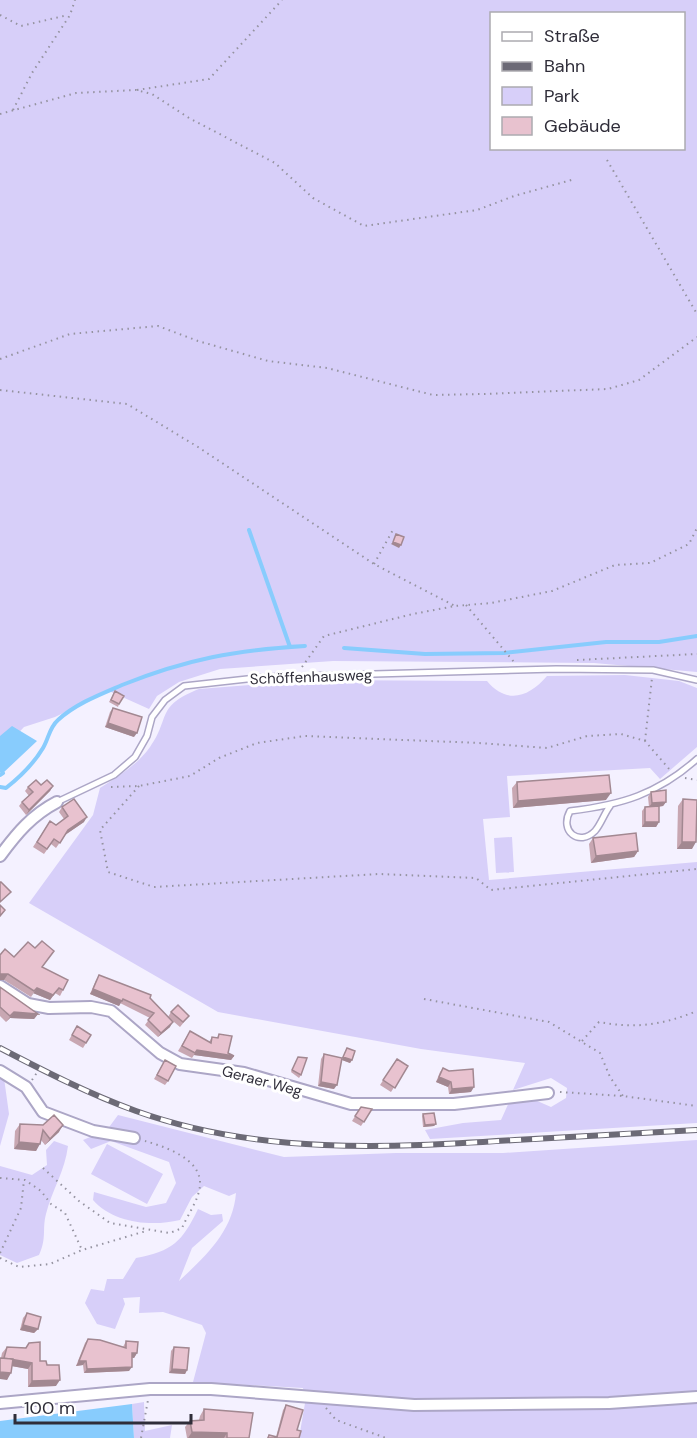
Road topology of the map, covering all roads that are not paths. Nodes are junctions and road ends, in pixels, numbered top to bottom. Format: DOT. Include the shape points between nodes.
graph roads {
  1 [pos="697,680"];
  2 [pos="697,759"];
  3 [pos="57,802"];
  4 [pos="610,806"];
  5 [pos="0,856"];
  6 [pos="0,986"];
  7 [pos="0,1071"];
  8 [pos="548,1093"];
  9 [pos="134,1138"];
  10 [pos="697,1397"];
  11 [pos="0,1403"];
  1 -- 3 [label="lane, Schöffenhausweg" via="653,670 522,671 296,676 184,686 165,700 152,717 135,757 92,788"];
  2 -- 4 [label="lane" via="631,800"];
  3 -- 5 [label="street, Schöffenhausweg" via="39,811"];
  4 -- 4 [label="lane" via="596,830 585,837 575,837 567,831 565,820 570,810"];
  6 -- 8 [label="street, Geraer Weg" via="28,1004 111,1011 160,1053 180,1064 244,1073 351,1104 454,1104"];
  7 -- 9 [label="street" via="26,1087 43,1112 93,1131"];
  10 -- 11 [label="street" via="609,1403 414,1405 259,1392 150,1389"];
}
